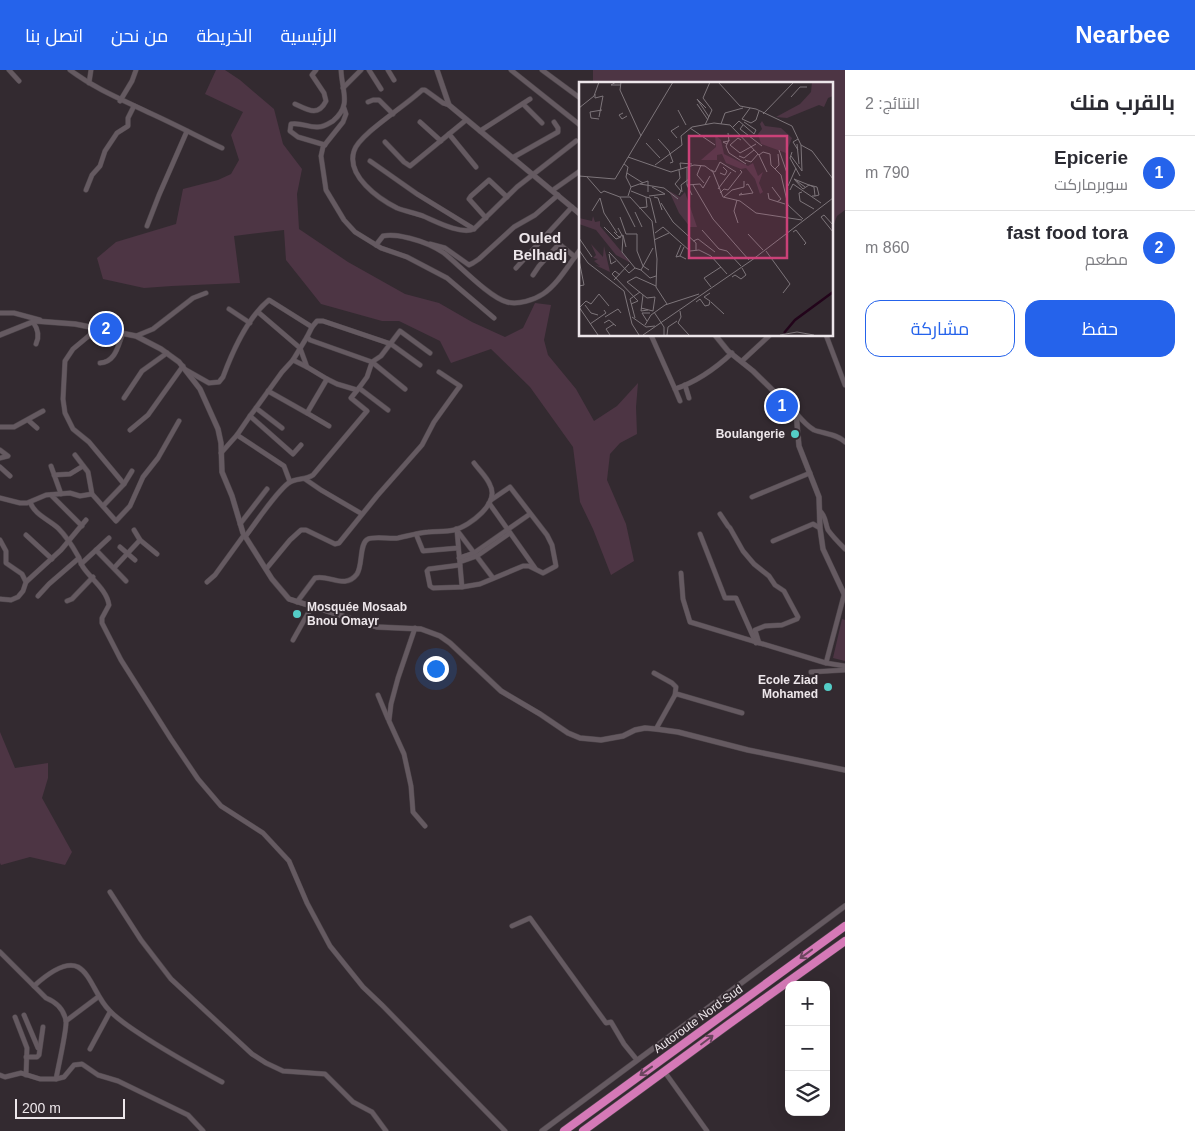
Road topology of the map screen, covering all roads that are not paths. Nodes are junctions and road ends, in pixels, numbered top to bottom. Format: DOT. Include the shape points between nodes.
graph roads {
  1 [pos="9,70"];
  2 [pos="70,70"];
  3 [pos="91,70"];
  4 [pos="136,70"];
  5 [pos="316,70"];
  6 [pos="341,70"];
  7 [pos="361,70"];
  8 [pos="369,70"];
  9 [pos="388,70"];
  10 [pos="437,70"];
  11 [pos="511,70"];
  12 [pos="542,70"];
  13 [pos="552,70"];
  14 [pos="548,75"];
  15 [pos="394,80"];
  16 [pos="19,81"];
  17 [pos="89,83"];
  18 [pos="343,88"];
  19 [pos="381,89"];
  20 [pos="579,97"];
  21 [pos="530,99"];
  22 [pos="120,101"];
  23 [pos="368,102"];
  24 [pos="295,104"];
  25 [pos="523,104"];
  26 [pos="449,105"];
  27 [pos="134,106"];
  28 [pos="344,108"];
  29 [pos="393,114"];
  30 [pos="466,120"];
  31 [pos="420,122"];
  32 [pos="554,122"];
  33 [pos="542,123"];
  34 [pos="579,124"];
  35 [pos="188,131"];
  36 [pos="480,131"];
  37 [pos="449,134"];
  38 [pos="441,141"];
  39 [pos="385,142"];
  40 [pos="576,142"];
  41 [pos="325,145"];
  42 [pos="222,148"];
  43 [pos="512,158"];
  44 [pos="370,161"];
  45 [pos="476,167"];
  46 [pos="579,172"];
  47 [pos="533,173"];
  48 [pos="86,190"];
  49 [pos="553,190"];
  50 [pos="558,195"];
  51 [pos="507,197"];
  52 [pos="572,207"];
  53 [pos="579,213"];
  54 [pos="486,218"];
  55 [pos="148,226"];
  56 [pos="474,229"];
  57 [pos="426,244"];
  58 [pos="376,245"];
  59 [pos="579,251"];
  60 [pos="575,257"];
  61 [pos="516,268"];
  62 [pos="532,275"];
  63 [pos="206,293"];
  64 [pos="229,309"];
  65 [pos="258,312"];
  66 [pos="0,313"];
  67 [pos="494,318"];
  68 [pos="42,321"];
  69 [pos="33,322"];
  70 [pos="250,323"];
  71 [pos="312,327"];
  72 [pos="97,329"];
  73 [pos="123,333"];
  74 [pos="0,335"];
  75 [pos="136,336"];
  76 [pos="651,336"];
  77 [pos="716,336"];
  78 [pos="763,336"];
  79 [pos="769,336"];
  80 [pos="826,336"];
  81 [pos="307,337"];
  82 [pos="763,341"];
  83 [pos="36,344"];
  84 [pos="391,344"];
  85 [pos="300,348"];
  86 [pos="167,352"];
  87 [pos="430,353"];
  88 [pos="732,354"];
  89 [pos="293,360"];
  90 [pos="742,361"];
  91 [pos="372,362"];
  92 [pos="100,363"];
  93 [pos="420,366"];
  94 [pos="307,367"];
  95 [pos="185,368"];
  96 [pos="440,372"];
  97 [pos="327,379"];
  98 [pos="685,385"];
  99 [pos="845,385"];
  100 [pos="358,389"];
  101 [pos="405,389"];
  102 [pos="675,389"];
  103 [pos="268,391"];
  104 [pos="124,398"];
  105 [pos="689,398"];
  106 [pos="680,401"];
  107 [pos="256,408"];
  108 [pos="43,410"];
  109 [pos="388,410"];
  110 [pos="307,413"];
  111 [pos="796,413"];
  112 [pos="250,416"];
  113 [pos="28,420"];
  114 [pos="178,422"];
  115 [pos="329,426"];
  116 [pos="0,427"];
  117 [pos="37,428"];
  118 [pos="282,428"];
  119 [pos="130,430"];
  120 [pos="237,435"];
  121 [pos="845,442"];
  122 [pos="301,445"];
  123 [pos="0,450"];
  124 [pos="221,452"];
  125 [pos="75,455"];
  126 [pos="8,456"];
  127 [pos="0,458"];
  128 [pos="474,464"];
  129 [pos="0,466"];
  130 [pos="51,466"];
  131 [pos="83,466"];
  132 [pos="132,470"];
  133 [pos="810,473"];
  134 [pos="10,476"];
  135 [pos="54,476"];
  136 [pos="306,478"];
  137 [pos="290,482"];
  138 [pos="124,484"];
  139 [pos="267,489"];
  140 [pos="61,494"];
  141 [pos="92,494"];
  142 [pos="51,495"];
  143 [pos="752,497"];
  144 [pos="0,498"];
  145 [pos="30,502"];
  146 [pos="490,502"];
  147 [pos="103,506"];
  148 [pos="820,511"];
  149 [pos="362,514"];
  150 [pos="530,514"];
  151 [pos="720,514"];
  152 [pos="86,520"];
  153 [pos="240,524"];
  154 [pos="82,526"];
  155 [pos="820,528"];
  156 [pos="456,529"];
  157 [pos="134,530"];
  158 [pos="509,531"];
  159 [pos="416,534"];
  160 [pos="700,534"];
  161 [pos="26,535"];
  162 [pos="245,536"];
  163 [pos="109,538"];
  164 [pos="140,540"];
  165 [pos="69,541"];
  166 [pos="773,541"];
  167 [pos="1,543"];
  168 [pos="120,547"];
  169 [pos="458,548"];
  170 [pos="845,549"];
  171 [pos="96,550"];
  172 [pos="127,553"];
  173 [pos="157,554"];
  174 [pos="476,554"];
  175 [pos="2,558"];
  176 [pos="79,558"];
  177 [pos="52,559"];
  178 [pos="135,560"];
  179 [pos="460,562"];
  180 [pos="81,564"];
  181 [pos="114,568"];
  182 [pos="266,569"];
  183 [pos="536,569"];
  184 [pos="682,572"];
  185 [pos="93,577"];
  186 [pos="493,578"];
  187 [pos="126,581"];
  188 [pos="26,582"];
  189 [pos="207,582"];
  190 [pos="462,587"];
  191 [pos="38,596"];
  192 [pos="845,596"];
  193 [pos="0,599"];
  194 [pos="66,601"];
  195 [pos="298,602"];
  196 [pos="312,608"];
  197 [pos="415,628"];
  198 [pos="293,640"];
  199 [pos="758,643"];
  200 [pos="826,663"];
  201 [pos="845,668"];
  202 [pos="811,672"];
  203 [pos="654,673"];
  204 [pos="378,695"];
  205 [pos="675,695"];
  206 [pos="742,713"];
  207 [pos="389,721"];
  208 [pos="656,729"];
  209 [pos="845,770"];
  210 [pos="424,826"];
  211 [pos="110,892"];
  212 [pos="845,906"];
  213 [pos="512,926"];
  214 [pos="845,926"];
  215 [pos="845,941"];
  216 [pos="0,952"];
  217 [pos="5,957"];
  218 [pos="0,962"];
  219 [pos="34,986"];
  220 [pos="98,997"];
  221 [pos="110,1012"];
  222 [pos="24,1015"];
  223 [pos="15,1017"];
  224 [pos="66,1021"];
  225 [pos="42,1027"];
  226 [pos="90,1050"];
  227 [pos="39,1052"];
  228 [pos="26,1057"];
  229 [pos="637,1060"];
  230 [pos="664,1072"];
  231 [pos="26,1074"];
  232 [pos="0,1075"];
  233 [pos="56,1079"];
  234 [pos="222,1082"];
  235 [pos="203,1131"];
  236 [pos="386,1131"];
  237 [pos="505,1131"];
  238 [pos="542,1131"];
  239 [pos="564,1131"];
  240 [pos="582,1131"];
  241 [pos="707,1131"];
  1 -- 16 [label="street"];
  2 -- 17 [label="street"];
  3 -- 17 [label="street"];
  4 -- 22 [label="street"];
  5 -- 24 [label="street" via="312,75 324,93 326,101 323,107 311,112"];
  6 -- 18 [label="street"];
  7 -- 18 [label="street"];
  8 -- 19 [label="street"];
  9 -- 15 [label="street"];
  10 -- 26 [label="street"];
  11 -- 34 [label="street"];
  12 -- 14 [label="street"];
  13 -- 14 [label="street"];
  14 -- 20 [label="street"];
  17 -- 22 [label="street"];
  18 -- 28 [label="street"];
  21 -- 25 [label="street"];
  22 -- 27 [label="street"];
  23 -- 29 [label="street" via="379,100"];
  25 -- 33 [label="street"];
  25 -- 36 [label="street"];
  26 -- 29 [label="street" via="422,90"];
  26 -- 30 [label="street"];
  27 -- 35 [label="street"];
  27 -- 48 [label="street" via="128,126 117,133"];
  28 -- 41 [label="street" via="343,122"];
  28 -- 41 [label="street" via="324,126 290,125 290,131 298,137"];
  29 -- 56 [label="street" via="364,137 354,150 354,165 361,180 383,200 399,209 442,225"];
  30 -- 36 [label="street"];
  30 -- 37 [label="street"];
  31 -- 38 [label="street"];
  32 -- 43 [label="street" via="558,132"];
  35 -- 42 [label="street"];
  35 -- 55 [label="street"];
  36 -- 43 [label="street"];
  37 -- 38 [label="street"];
  37 -- 45 [label="street"];
  38 -- 39 [label="street" via="410,166"];
  40 -- 47 [label="street"];
  41 -- 58 [label="street" via="321,160 327,192 352,230"];
  43 -- 47 [label="street"];
  44 -- 56 [label="street"];
  46 -- 49 [label="street"];
  47 -- 49 [label="street"];
  47 -- 51 [label="street"];
  49 -- 50 [label="street"];
  50 -- 52 [label="street"];
  50 -- 57 [label="street" via="536,215 509,230 469,265 446,248"];
  51 -- 54 [label="street"];
  51 -- 54 [label="street" via="489,180 471,196 469,199"];
  52 -- 53 [label="street"];
  52 -- 61 [label="street"];
  54 -- 56 [label="street"];
  57 -- 58 [label="street" via="390,235 383,236"];
  57 -- 60 [label="street" via="442,252 495,296 511,303 521,303 543,294"];
  58 -- 67 [label="street" via="447,278"];
  59 -- 60 [label="street"];
  60 -- 62 [label="street" via="560,244"];
  63 -- 75 [label="street" via="190,299 153,329"];
  64 -- 70 [label="street"];
  65 -- 70 [label="street"];
  65 -- 71 [label="street" via="271,300"];
  65 -- 85 [label="street"];
  66 -- 68 [label="street" via="14,313"];
  68 -- 69 [label="street"];
  68 -- 72 [label="street"];
  69 -- 74 [label="street"];
  69 -- 83 [label="street" via="38,333"];
  70 -- 95 [label="street" via="219,382 209,382"];
  71 -- 81 [label="street"];
  71 -- 84 [label="street" via="323,321"];
  72 -- 73 [label="street"];
  72 -- 138 [label="street" via="73,349 65,361 65,413 73,428"];
  73 -- 75 [label="street"];
  73 -- 92 [label="street" via="112,358"];
  75 -- 86 [label="street"];
  76 -- 102 [label="street"];
  77 -- 88 [label="street"];
  78 -- 82 [label="street"];
  79 -- 82 [label="street"];
  80 -- 99 [label="street"];
  81 -- 85 [label="street"];
  81 -- 91 [label="street"];
  82 -- 90 [label="street"];
  84 -- 87 [label="street" via="400,332"];
  84 -- 91 [label="street"];
  84 -- 93 [label="street"];
  85 -- 89 [label="street"];
  85 -- 94 [label="street"];
  86 -- 95 [label="street"];
  86 -- 104 [label="street" via="142,371"];
  88 -- 90 [label="street"];
  88 -- 98 [label="street" via="713,370"];
  89 -- 94 [label="street"];
  89 -- 103 [label="street"];
  90 -- 111 [label="street"];
  91 -- 100 [label="street"];
  91 -- 101 [label="street"];
  94 -- 97 [label="street"];
  95 -- 119 [label="street" via="148,415"];
  95 -- 124 [label="street" via="200,388 218,429"];
  96 -- 149 [label="street" via="460,386 422,445"];
  97 -- 100 [label="street"];
  97 -- 110 [label="street"];
  98 -- 102 [label="street"];
  98 -- 105 [label="street"];
  100 -- 109 [label="street"];
  100 -- 136 [label="street" via="351,398 367,411 313,475"];
  102 -- 106 [label="street"];
  103 -- 107 [label="street"];
  103 -- 110 [label="street"];
  107 -- 112 [label="street"];
  107 -- 118 [label="street"];
  108 -- 113 [label="street"];
  110 -- 115 [label="street"];
  111 -- 121 [label="street" via="814,429"];
  111 -- 133 [label="street" via="799,446"];
  112 -- 120 [label="street"];
  112 -- 122 [label="street" via="293,454"];
  113 -- 116 [label="street" via="14,428"];
  113 -- 117 [label="street"];
  114 -- 147 [label="street" via="143,477 128,509 116,521"];
  120 -- 124 [label="street"];
  120 -- 137 [label="street" via="284,466"];
  123 -- 126 [label="street"];
  124 -- 153 [label="street" via="222,472"];
  125 -- 131 [label="street"];
  126 -- 127 [label="street"];
  126 -- 129 [label="street"];
  128 -- 146 [label="street" via="491,485"];
  129 -- 134 [label="street"];
  130 -- 135 [label="street"];
  131 -- 135 [label="street" via="70,474"];
  131 -- 141 [label="street" via="88,472"];
  132 -- 138 [label="street"];
  133 -- 143 [label="street"];
  133 -- 148 [label="street"];
  135 -- 140 [label="street"];
  136 -- 137 [label="street"];
  136 -- 149 [label="street"];
  137 -- 162 [label="street"];
  138 -- 147 [label="street"];
  139 -- 153 [label="street"];
  140 -- 141 [label="street"];
  140 -- 142 [label="street"];
  141 -- 147 [label="street"];
  142 -- 145 [label="street"];
  142 -- 154 [label="street"];
  144 -- 145 [label="street"];
  145 -- 165 [label="street" via="37,513 58,528"];
  146 -- 150 [label="street" via="510,488"];
  146 -- 156 [label="street" via="475,519"];
  146 -- 158 [label="street"];
  148 -- 155 [label="street"];
  148 -- 170 [label="street" via="824,514 827,528"];
  149 -- 182 [label="street" via="337,544 301,530"];
  150 -- 158 [label="street"];
  150 -- 183 [label="street" via="552,545 556,566 543,573"];
  151 -- 199 [label="street" via="754,564 784,591 798,617 782,625 755,630"];
  152 -- 154 [label="street"];
  153 -- 162 [label="street"];
  154 -- 165 [label="street"];
  155 -- 166 [label="street" via="813,524"];
  155 -- 192 [label="street" via="823,549"];
  156 -- 159 [label="street"];
  156 -- 169 [label="street"];
  156 -- 174 [label="street"];
  157 -- 164 [label="street"];
  158 -- 174 [label="street"];
  158 -- 183 [label="street"];
  159 -- 169 [label="street" via="423,552"];
  159 -- 195 [label="street" via="366,540 356,574 342,582 315,578"];
  160 -- 199 [label="street" via="725,598 736,598"];
  161 -- 177 [label="street"];
  162 -- 182 [label="street"];
  162 -- 189 [label="street"];
  163 -- 171 [label="street"];
  164 -- 172 [label="street"];
  164 -- 173 [label="street"];
  165 -- 176 [label="street"];
  165 -- 177 [label="street"];
  167 -- 175 [label="street" via="6,551"];
  168 -- 172 [label="street"];
  169 -- 179 [label="street"];
  171 -- 180 [label="street"];
  171 -- 181 [label="street"];
  172 -- 178 [label="street"];
  172 -- 181 [label="street"];
  174 -- 179 [label="street"];
  174 -- 186 [label="street"];
  175 -- 188 [label="street" via="22,574"];
  176 -- 180 [label="street"];
  176 -- 191 [label="street"];
  177 -- 188 [label="street"];
  179 -- 190 [label="street"];
  179 -- 190 [label="street" via="427,571 433,588"];
  180 -- 185 [label="street"];
  181 -- 187 [label="street"];
  182 -- 195 [label="street" via="284,595"];
  183 -- 186 [label="street" via="523,566"];
  184 -- 199 [label="street" via="682,599 690,622"];
  185 -- 194 [label="street"];
  185 -- 237 [label="street" via="108,600 102,621 114,647 198,779 221,806 263,833 289,861 330,946 342,962"];
  186 -- 190 [label="street"];
  188 -- 193 [label="street" via="18,597"];
  192 -- 200 [label="street"];
  195 -- 196 [label="street"];
  196 -- 197 [label="street" via="383,628"];
  196 -- 198 [label="street"];
  197 -- 207 [label="street"];
  197 -- 208 [label="street" via="440,636 501,691 568,733 601,740 635,730"];
  199 -- 200 [label="street"];
  200 -- 201 [label="street"];
  201 -- 202 [label="street"];
  203 -- 205 [label="street" via="676,687"];
  204 -- 207 [label="street"];
  205 -- 206 [label="street"];
  205 -- 208 [label="street"];
  207 -- 210 [label="street" via="404,754 413,812"];
  208 -- 209 [label="street"];
  211 -- 236 [label="street" via="171,979 252,1054 283,1071 326,1074 353,1102 372,1112"];
  212 -- 229 [label="street"];
  213 -- 229 [label="street" via="530,918 606,1024 611,1022"];
  214 -- 239 [label="highway, Autoroute Nord-Sud, one-way"];
  230 -- 215 [label="highway, Autoroute Nord-Sud, one-way"];
  216 -- 217 [label="street"];
  217 -- 218 [label="street"];
  217 -- 219 [label="street"];
  219 -- 220 [label="street" via="68,965 77,967 89,979"];
  219 -- 224 [label="street" via="60,1007"];
  220 -- 221 [label="street"];
  220 -- 224 [label="street"];
  221 -- 226 [label="street"];
  221 -- 234 [label="street" via="170,1053"];
  222 -- 227 [label="street"];
  223 -- 228 [label="street" via="27,1048"];
  224 -- 233 [label="street"];
  225 -- 227 [label="street"];
  227 -- 228 [label="street" via="37,1057"];
  228 -- 231 [label="street"];
  229 -- 238 [label="street"];
  230 -- 240 [label="highway, Autoroute Nord-Sud"];
  230 -- 241 [label="street"];
  231 -- 232 [label="street"];
  231 -- 233 [label="street"];
  233 -- 235 [label="street" via="64,1078 74,1065 82,1064 98,1075 118,1081 188,1115"];
}
